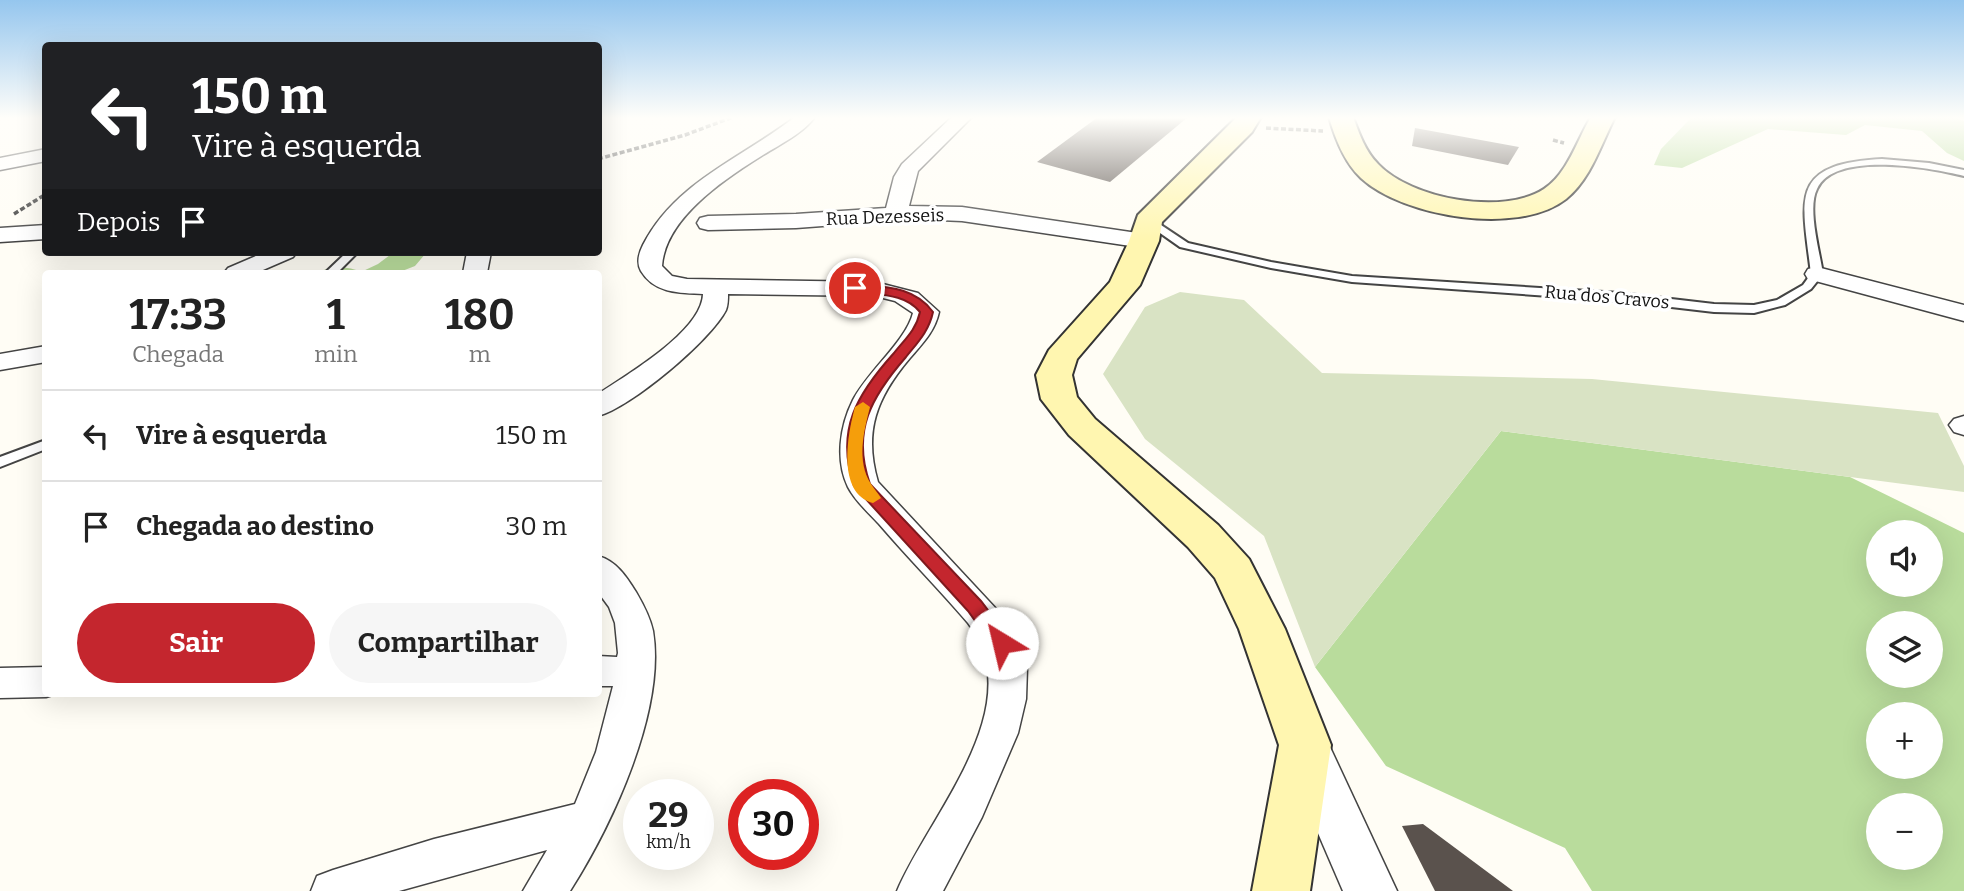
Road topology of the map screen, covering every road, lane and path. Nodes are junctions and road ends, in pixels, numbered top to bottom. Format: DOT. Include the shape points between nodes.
graph roads {
  1 [pos="28,159"];
  2 [pos="744,159"];
  3 [pos="919,159"];
  4 [pos="1208,159"];
  5 [pos="1360,159"];
  6 [pos="1581,159"];
  7 [pos="0,164"];
  8 [pos="1964,173"];
  9 [pos="42,196"];
  10 [pos="896,214"];
  11 [pos="11,215"];
  12 [pos="669,223"];
  13 [pos="1146,231"];
  14 [pos="42,232"];
  15 [pos="0,235"];
  16 [pos="276,256"];
  17 [pos="349,256"];
  18 [pos="243,270"];
  19 [pos="334,270"];
  20 [pos="1818,274"];
  21 [pos="715,288"];
  22 [pos="1964,313"];
  23 [pos="42,355"];
  24 [pos="0,362"];
  25 [pos="602,404"];
  26 [pos="42,446"];
  27 [pos="0,462"];
  28 [pos="602,572"];
  29 [pos="616,672"];
  30 [pos="42,682"];
  31 [pos="0,683"];
  32 [pos="1305,745"];
  33 [pos="589,820"];
  34 [pos="333,891"];
  35 [pos="545,891"];
  36 [pos="919,891"];
  37 [pos="1282,891"];
  38 [pos="1370,891"];
  1 -- 7 [label="street"];
  2 -- 12 [label="street" via="719,175"];
  3 -- 10 [label="street" via="904,177"];
  4 -- 13 [label="main road" via="1165,201"];
  5 -- 6 [label="main road" via="1371,173 1402,193 1504,211 1553,195 1570,179"];
  8 -- 20 [label="lane" via="1884,161 1835,170 1820,178 1811,189 1810,210"];
  9 -- 11 [label="path"];
  10 -- 12 [label="street, Rua Dezesseis"];
  10 -- 13 [label="street, Rua Dezesseis" via="962,214"];
  12 -- 21 [label="street" via="649,255 654,276 665,282"];
  13 -- 20 [label="lane, Rua dos Cravos" via="1184,245 1352,279 1714,308 1754,309 1781,303"];
  13 -- 32 [label="main road" via="1124,285 1061,357 1054,375 1059,399 1082,427 1203,536 1233,570 1262,629"];
  14 -- 15 [label="street"];
  16 -- 18 [label="street"];
  17 -- 19 [label="lane"];
  20 -- 22 [label="street"];
  21 -- 25 [label="street" via="713,309 700,327 655,367"];
  21 -- 36 [label="street" via="875,289 901,293 919,302 926,312 923,327 875,383 861,411 855,463 863,486 975,606 1002,643 1009,679 1003,724 981,779"];
  23 -- 24 [label="street"];
  26 -- 27 [label="lane"];
  28 -- 29 [label="street" via="621,593 635,632"];
  29 -- 33 [label="street" via="621,739"];
  30 -- 31 [label="street"];
  32 -- 37 [label="main road"];
  32 -- 38 [label="street"];
  33 -- 34 [label="street" via="435,859"];
  33 -- 35 [label="street"];
}
